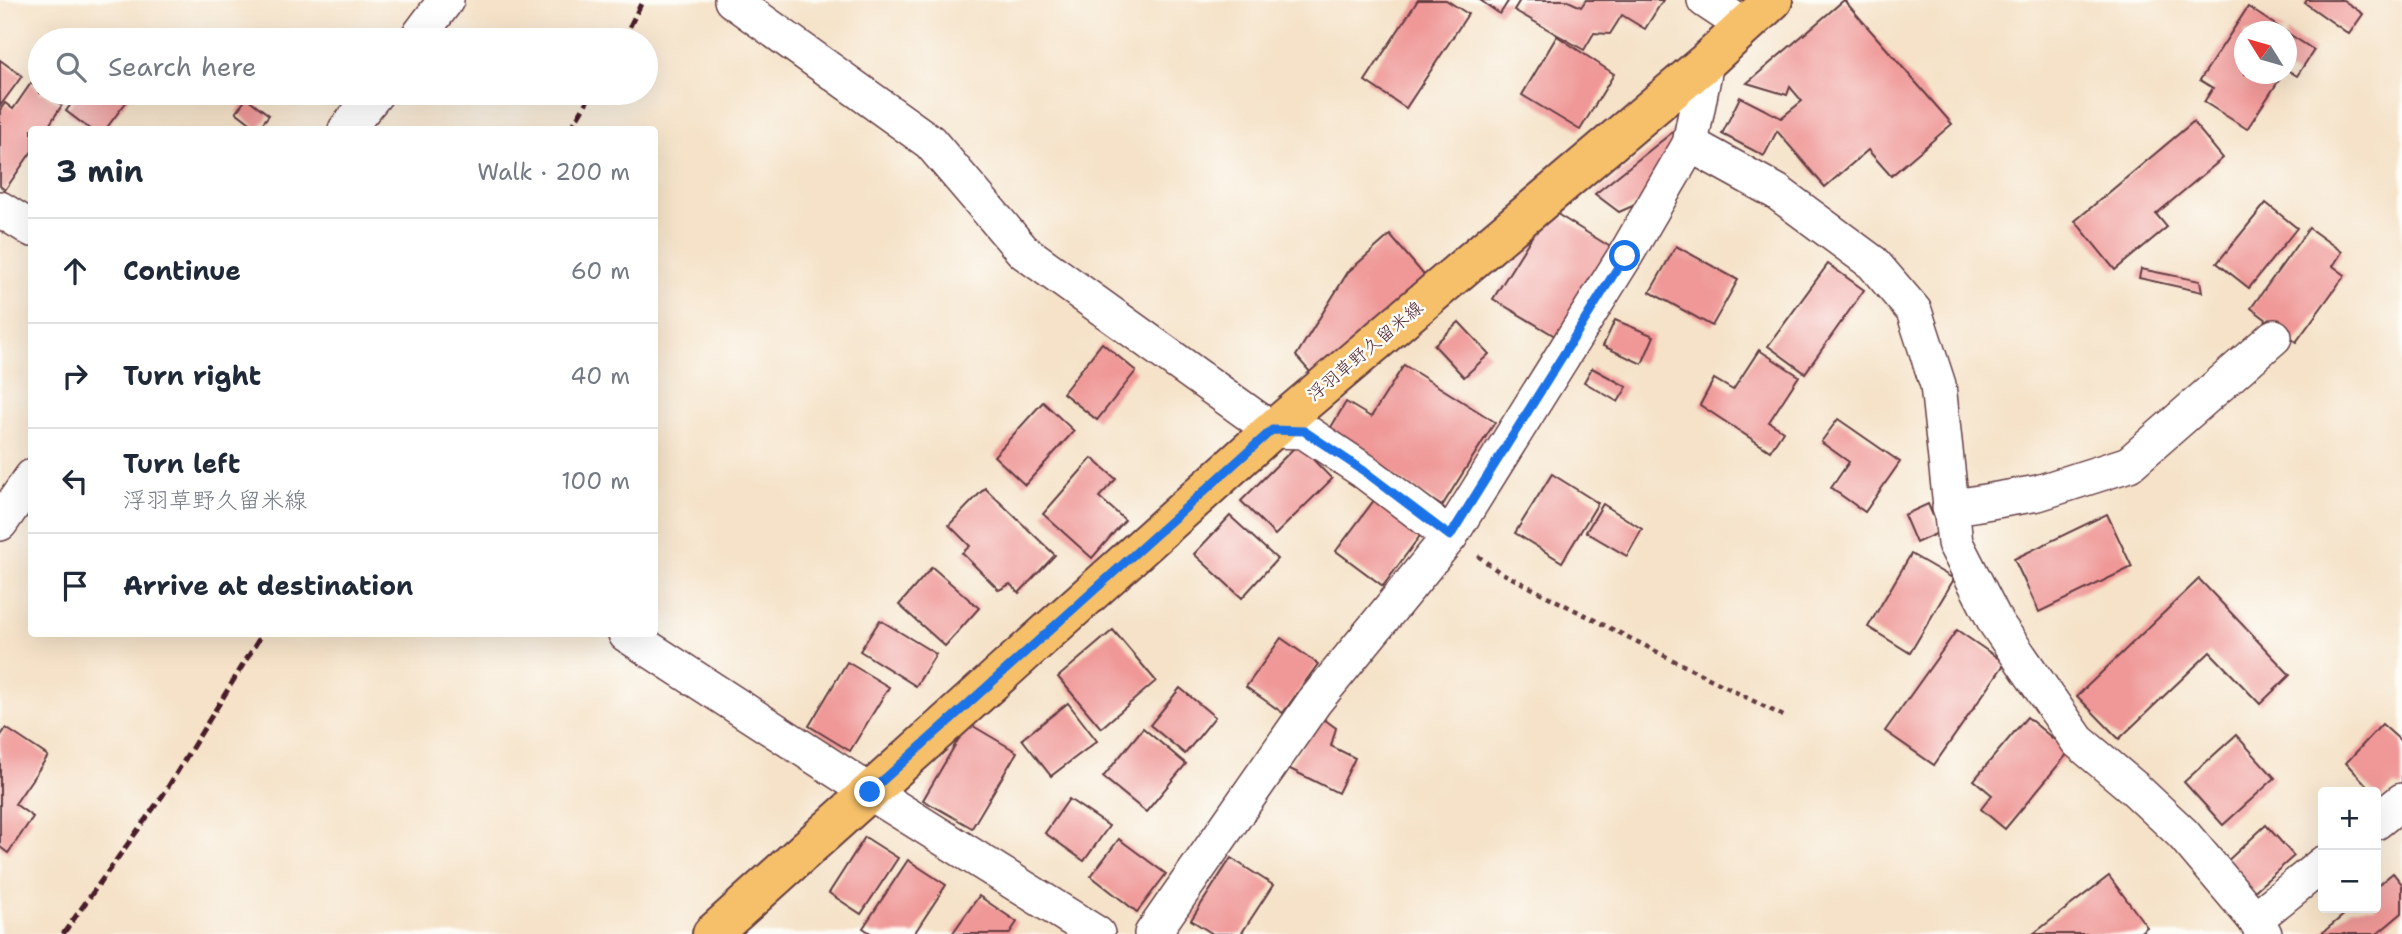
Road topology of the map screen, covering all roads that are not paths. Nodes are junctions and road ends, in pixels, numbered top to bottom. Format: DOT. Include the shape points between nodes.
graph roads {
  1 [pos="446,0"];
  2 [pos="732,0"];
  3 [pos="1705,0"];
  4 [pos="1773,0"];
  5 [pos="1744,26"];
  6 [pos="425,28"];
  7 [pos="1706,62"];
  8 [pos="366,105"];
  9 [pos="349,126"];
  10 [pos="1690,144"];
  11 [pos="0,209"];
  12 [pos="28,226"];
  13 [pos="2274,337"];
  14 [pos="1272,430"];
  15 [pos="28,483"];
  16 [pos="1951,508"];
  17 [pos="0,523"];
  18 [pos="1450,536"];
  19 [pos="631,637"];
  20 [pos="870,792"];
  21 [pos="2402,800"];
  22 [pos="2381,818"];
  23 [pos="2318,869"];
  24 [pos="2260,926"];
  25 [pos="712,934"];
  26 [pos="1097,934"];
  27 [pos="1152,934"];
  1 -- 6 [label="street"];
  2 -- 14 [label="street" via="930,142 1023,251"];
  3 -- 5 [label="street"];
  4 -- 5 [label="main road, 浮羽草野久留米線"];
  5 -- 7 [label="main road, 浮羽草野久留米線"];
  7 -- 10 [label="street"];
  7 -- 14 [label="main road, 浮羽草野久留米線"];
  8 -- 9 [label="street"];
  10 -- 16 [label="street" via="1777,192 1873,263 1914,311 1938,385"];
  10 -- 18 [label="street"];
  11 -- 12 [label="street"];
  13 -- 16 [label="street" via="2129,464 2038,493"];
  14 -- 18 [label="street" via="1304,431"];
  14 -- 20 [label="main road, 浮羽草野久留米線"];
  15 -- 17 [label="street"];
  16 -- 24 [label="street" via="1955,543 1996,622 2078,741 2183,834"];
  18 -- 27 [label="street" via="1314,702"];
  19 -- 20 [label="street"];
  20 -- 25 [label="main road, 浮羽草野久留米線"];
  20 -- 26 [label="street"];
  21 -- 22 [label="street"];
  23 -- 24 [label="street"];
}
